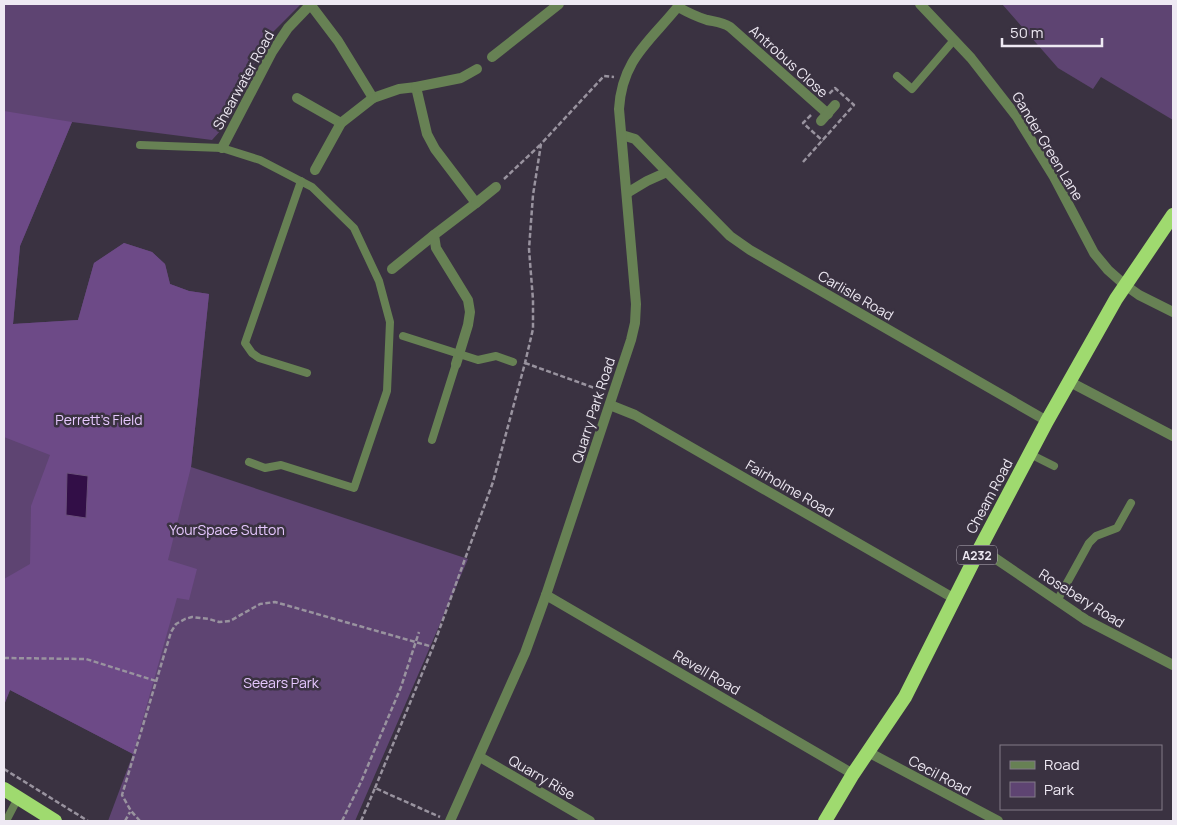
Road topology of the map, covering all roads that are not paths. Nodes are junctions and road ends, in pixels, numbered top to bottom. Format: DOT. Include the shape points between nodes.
graph roads {
  1 [pos="311,4"];
  2 [pos="558,4"];
  3 [pos="920,4"];
  4 [pos="679,6"];
  5 [pos="954,40"];
  6 [pos="492,57"];
  7 [pos="477,69"];
  8 [pos="897,76"];
  9 [pos="416,87"];
  10 [pos="297,98"];
  11 [pos="373,98"];
  12 [pos="835,105"];
  13 [pos="341,123"];
  14 [pos="622,136"];
  15 [pos="140,144"];
  16 [pos="222,148"];
  17 [pos="315,170"];
  18 [pos="667,172"];
  19 [pos="301,181"];
  20 [pos="496,187"];
  21 [pos="627,193"];
  22 [pos="476,203"];
  23 [pos="1173,215"];
  24 [pos="434,235"];
  25 [pos="392,269"];
  26 [pos="1125,285"];
  27 [pos="1173,312"];
  28 [pos="403,336"];
  29 [pos="458,359"];
  30 [pos="513,362"];
  31 [pos="307,373"];
  32 [pos="1070,382"];
  33 [pos="612,400"];
  34 [pos="1047,421"];
  35 [pos="1173,436"];
  36 [pos="432,440"];
  37 [pos="1030,454"];
  38 [pos="249,462"];
  39 [pos="1054,466"];
  40 [pos="1131,503"];
  41 [pos="980,548"];
  42 [pos="546,596"];
  43 [pos="955,599"];
  44 [pos="1057,601"];
  45 [pos="1173,666"];
  46 [pos="868,752"];
  47 [pos="480,757"];
  48 [pos="854,774"];
  49 [pos="4,789"];
  50 [pos="18,798"];
  51 [pos="445,819"];
  52 [pos="6,821"];
  53 [pos="55,821"];
  54 [pos="590,821"];
  55 [pos="825,821"];
  56 [pos="998,821"];
  1 -- 11 [label="street"];
  1 -- 16 [label="street, Shearwater Road" via="288,28 272,52"];
  2 -- 6 [label="street"];
  3 -- 5 [label="street, Gander Green Lane"];
  4 -- 12 [label="street, Antrobus Close" via="730,27 824,117"];
  4 -- 14 [label="street, Quarry Park Road" via="633,59 624,78 619,110"];
  5 -- 8 [label="lane" via="912,89"];
  5 -- 26 [label="street, Gander Green Lane" via="1017,117 1054,177 1094,253"];
  7 -- 9 [label="street" via="461,78"];
  9 -- 11 [label="street"];
  9 -- 22 [label="street" via="427,134"];
  10 -- 13 [label="street"];
  11 -- 13 [label="street"];
  13 -- 17 [label="street"];
  14 -- 18 [label="street, Carlisle Road" via="635,139"];
  14 -- 21 [label="street, Quarry Park Road"];
  15 -- 16 [label="lane"];
  16 -- 19 [label="lane" via="260,160"];
  18 -- 21 [label="street"];
  18 -- 34 [label="street, Carlisle Road" via="744,247"];
  19 -- 31 [label="lane" via="245,343 259,358"];
  19 -- 38 [label="lane" via="312,187 354,228 379,281 390,322 387,391 354,488 281,465 265,468"];
  20 -- 22 [label="street"];
  21 -- 33 [label="street, Quarry Park Road" via="635,314 631,340"];
  22 -- 24 [label="street"];
  23 -- 26 [label="highway, Cheam Road / A232"];
  24 -- 25 [label="street"];
  24 -- 29 [label="street" via="436,248 468,300 468,324"];
  26 -- 27 [label="street, Gander Green Lane"];
  26 -- 32 [label="highway, Cheam Road / A232"];
  28 -- 29 [label="lane"];
  29 -- 30 [label="lane" via="478,360 496,356"];
  29 -- 36 [label="lane"];
  32 -- 34 [label="highway, Cheam Road / A232"];
  32 -- 35 [label="street"];
  33 -- 42 [label="street, Quarry Park Road"];
  33 -- 43 [label="street, Fairholme Road"];
  34 -- 37 [label="highway, Cheam Road / A232"];
  37 -- 39 [label="lane"];
  37 -- 41 [label="highway, Cheam Road / A232"];
  40 -- 44 [label="lane" via="1117,528 1096,536 1089,543"];
  41 -- 43 [label="highway, Cheam Road / A232"];
  41 -- 44 [label="street, Rosebery Road"];
  42 -- 47 [label="street, Quarry Park Road"];
  42 -- 48 [label="street, Revell Road"];
  43 -- 46 [label="highway, Cheam Road / A232" via="905,697"];
  44 -- 45 [label="street, Rosebery Road"];
  46 -- 48 [label="highway, Cheam Road / A232"];
  46 -- 56 [label="street, Cecil Road"];
  47 -- 51 [label="street, Quarry Park Road"];
  47 -- 54 [label="street, Quarry Rise"];
  48 -- 55 [label="highway, Cheam Road / A232"];
  49 -- 50 [label="highway"];
  50 -- 52 [label="lane"];
  50 -- 53 [label="highway"];
}
